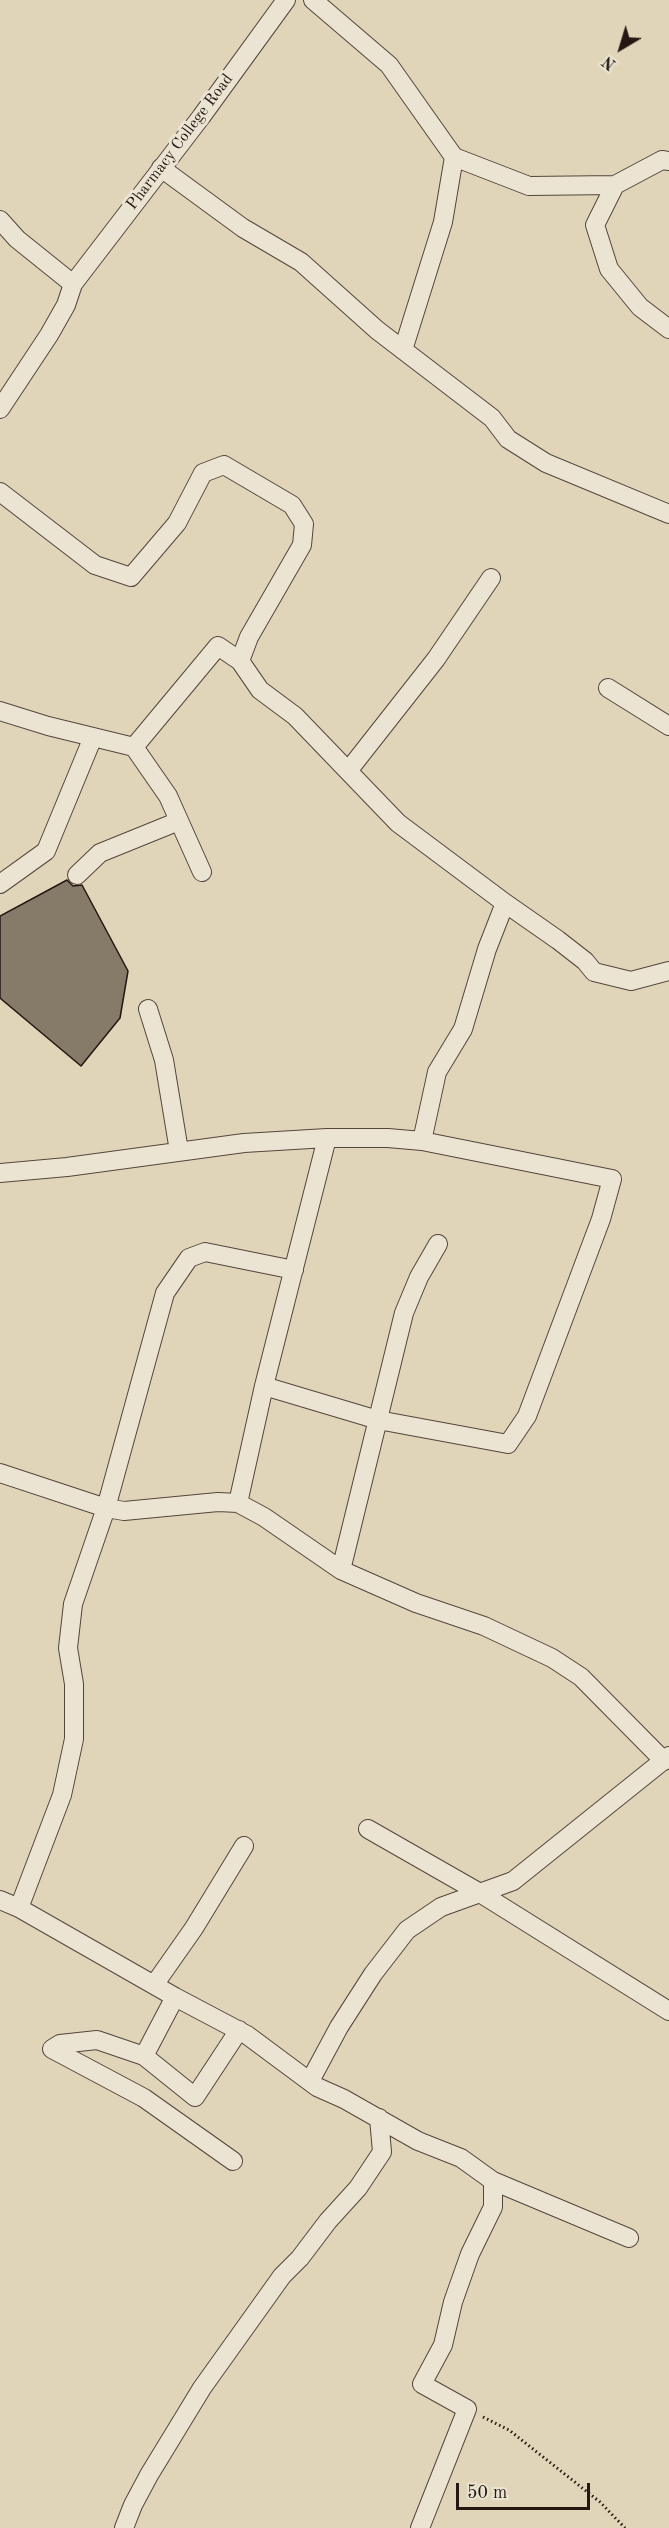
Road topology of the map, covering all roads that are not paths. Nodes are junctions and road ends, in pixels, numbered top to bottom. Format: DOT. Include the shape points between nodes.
graph roads {
  1 [pos="286,0"];
  2 [pos="313,0"];
  3 [pos="454,157"];
  4 [pos="669,161"];
  5 [pos="161,168"];
  6 [pos="615,185"];
  7 [pos="0,220"];
  8 [pos="73,284"];
  9 [pos="669,328"];
  10 [pos="403,350"];
  11 [pos="0,409"];
  12 [pos="0,492"];
  13 [pos="669,514"];
  14 [pos="491,578"];
  15 [pos="240,662"];
  16 [pos="608,688"];
  17 [pos="0,711"];
  18 [pos="669,726"];
  19 [pos="93,737"];
  20 [pos="134,747"];
  21 [pos="348,771"];
  22 [pos="179,821"];
  23 [pos="202,872"];
  24 [pos="76,875"];
  25 [pos="0,884"];
  26 [pos="505,903"];
  27 [pos="669,971"];
  28 [pos="148,1009"];
  29 [pos="327,1138"];
  30 [pos="422,1141"];
  31 [pos="179,1151"];
  32 [pos="0,1173"];
  33 [pos="438,1245"];
  34 [pos="294,1270"];
  35 [pos="264,1386"];
  36 [pos="378,1420"];
  37 [pos="0,1473"];
  38 [pos="238,1503"];
  39 [pos="106,1508"];
  40 [pos="341,1570"];
  41 [pos="666,1759"];
  42 [pos="368,1829"];
  43 [pos="244,1846"];
  44 [pos="480,1893"];
  45 [pos="0,1900"];
  46 [pos="19,1908"];
  47 [pos="154,1984"];
  48 [pos="175,1997"];
  49 [pos="669,2011"];
  50 [pos="239,2030"];
  51 [pos="144,2056"];
  52 [pos="310,2081"];
  53 [pos="379,2118"];
  54 [pos="232,2161"];
  55 [pos="493,2181"];
  56 [pos="629,2238"];
  57 [pos="124,2528"];
  58 [pos="420,2528"];
  1 -- 5 [label="street, Pharmacy College Road"];
  2 -- 3 [label="street" via="389,65"];
  3 -- 6 [label="street" via="529,186"];
  3 -- 10 [label="street" via="443,222"];
  4 -- 6 [label="street" via="662,160"];
  5 -- 8 [label="street, Pharmacy College Road"];
  5 -- 10 [label="street" via="243,228 301,262"];
  6 -- 9 [label="street" via="595,225 609,269 640,307"];
  7 -- 8 [label="street" via="17,239"];
  8 -- 11 [label="street, Pharmacy College Road" via="55,325"];
  10 -- 13 [label="street" via="492,418 508,439 546,463"];
  12 -- 15 [label="street" via="95,565 131,577 177,523 203,473 224,465 292,505 304,524 302,544 249,637"];
  14 -- 21 [label="street" via="436,659"];
  15 -- 20 [label="street" via="218,646"];
  15 -- 21 [label="street" via="260,690 295,716"];
  16 -- 18 [label="street"];
  17 -- 19 [label="street"];
  19 -- 20 [label="street"];
  19 -- 25 [label="street" via="46,851"];
  20 -- 22 [label="street" via="168,796"];
  21 -- 26 [label="street" via="398,823"];
  22 -- 23 [label="street"];
  22 -- 24 [label="street" via="100,853"];
  26 -- 27 [label="street" via="558,940 594,972 631,981"];
  26 -- 30 [label="street" via="463,1029 437,1072"];
  28 -- 31 [label="street" via="164,1060"];
  29 -- 30 [label="street"];
  29 -- 31 [label="street"];
  29 -- 34 [label="street"];
  30 -- 36 [label="street" via="612,1179 601,1219 527,1416 508,1444"];
  31 -- 32 [label="street"];
  33 -- 36 [label="street" via="404,1313"];
  34 -- 35 [label="street"];
  34 -- 39 [label="street" via="205,1252 183,1265 165,1293"];
  35 -- 36 [label="street"];
  35 -- 38 [label="street"];
  36 -- 40 [label="street"];
  37 -- 39 [label="street"];
  38 -- 39 [label="street" via="124,1511"];
  38 -- 40 [label="street"];
  39 -- 46 [label="street" via="73,1604 68,1648 75,1684 74,1739 62,1796"];
  40 -- 41 [label="street" via="416,1603 484,1626 552,1658 581,1677"];
  41 -- 44 [label="street" via="513,1881"];
  42 -- 44 [label="street"];
  43 -- 47 [label="street"];
  44 -- 49 [label="street"];
  44 -- 52 [label="street" via="441,1907 407,1930 373,1974"];
  45 -- 46 [label="street"];
  46 -- 47 [label="street"];
  47 -- 48 [label="street"];
  48 -- 50 [label="street"];
  48 -- 51 [label="street"];
  50 -- 51 [label="street" via="195,2097"];
  50 -- 52 [label="street"];
  51 -- 54 [label="street" via="97,2040 60,2044 52,2049 144,2098"];
  52 -- 53 [label="street"];
  53 -- 55 [label="street" via="418,2141 461,2158"];
  53 -- 57 [label="street" via="382,2152 358,2188 282,2276 202,2388 149,2475"];
  55 -- 56 [label="street"];
  55 -- 58 [label="street" via="493,2207 470,2254 443,2345 422,2384 467,2409"];
}
